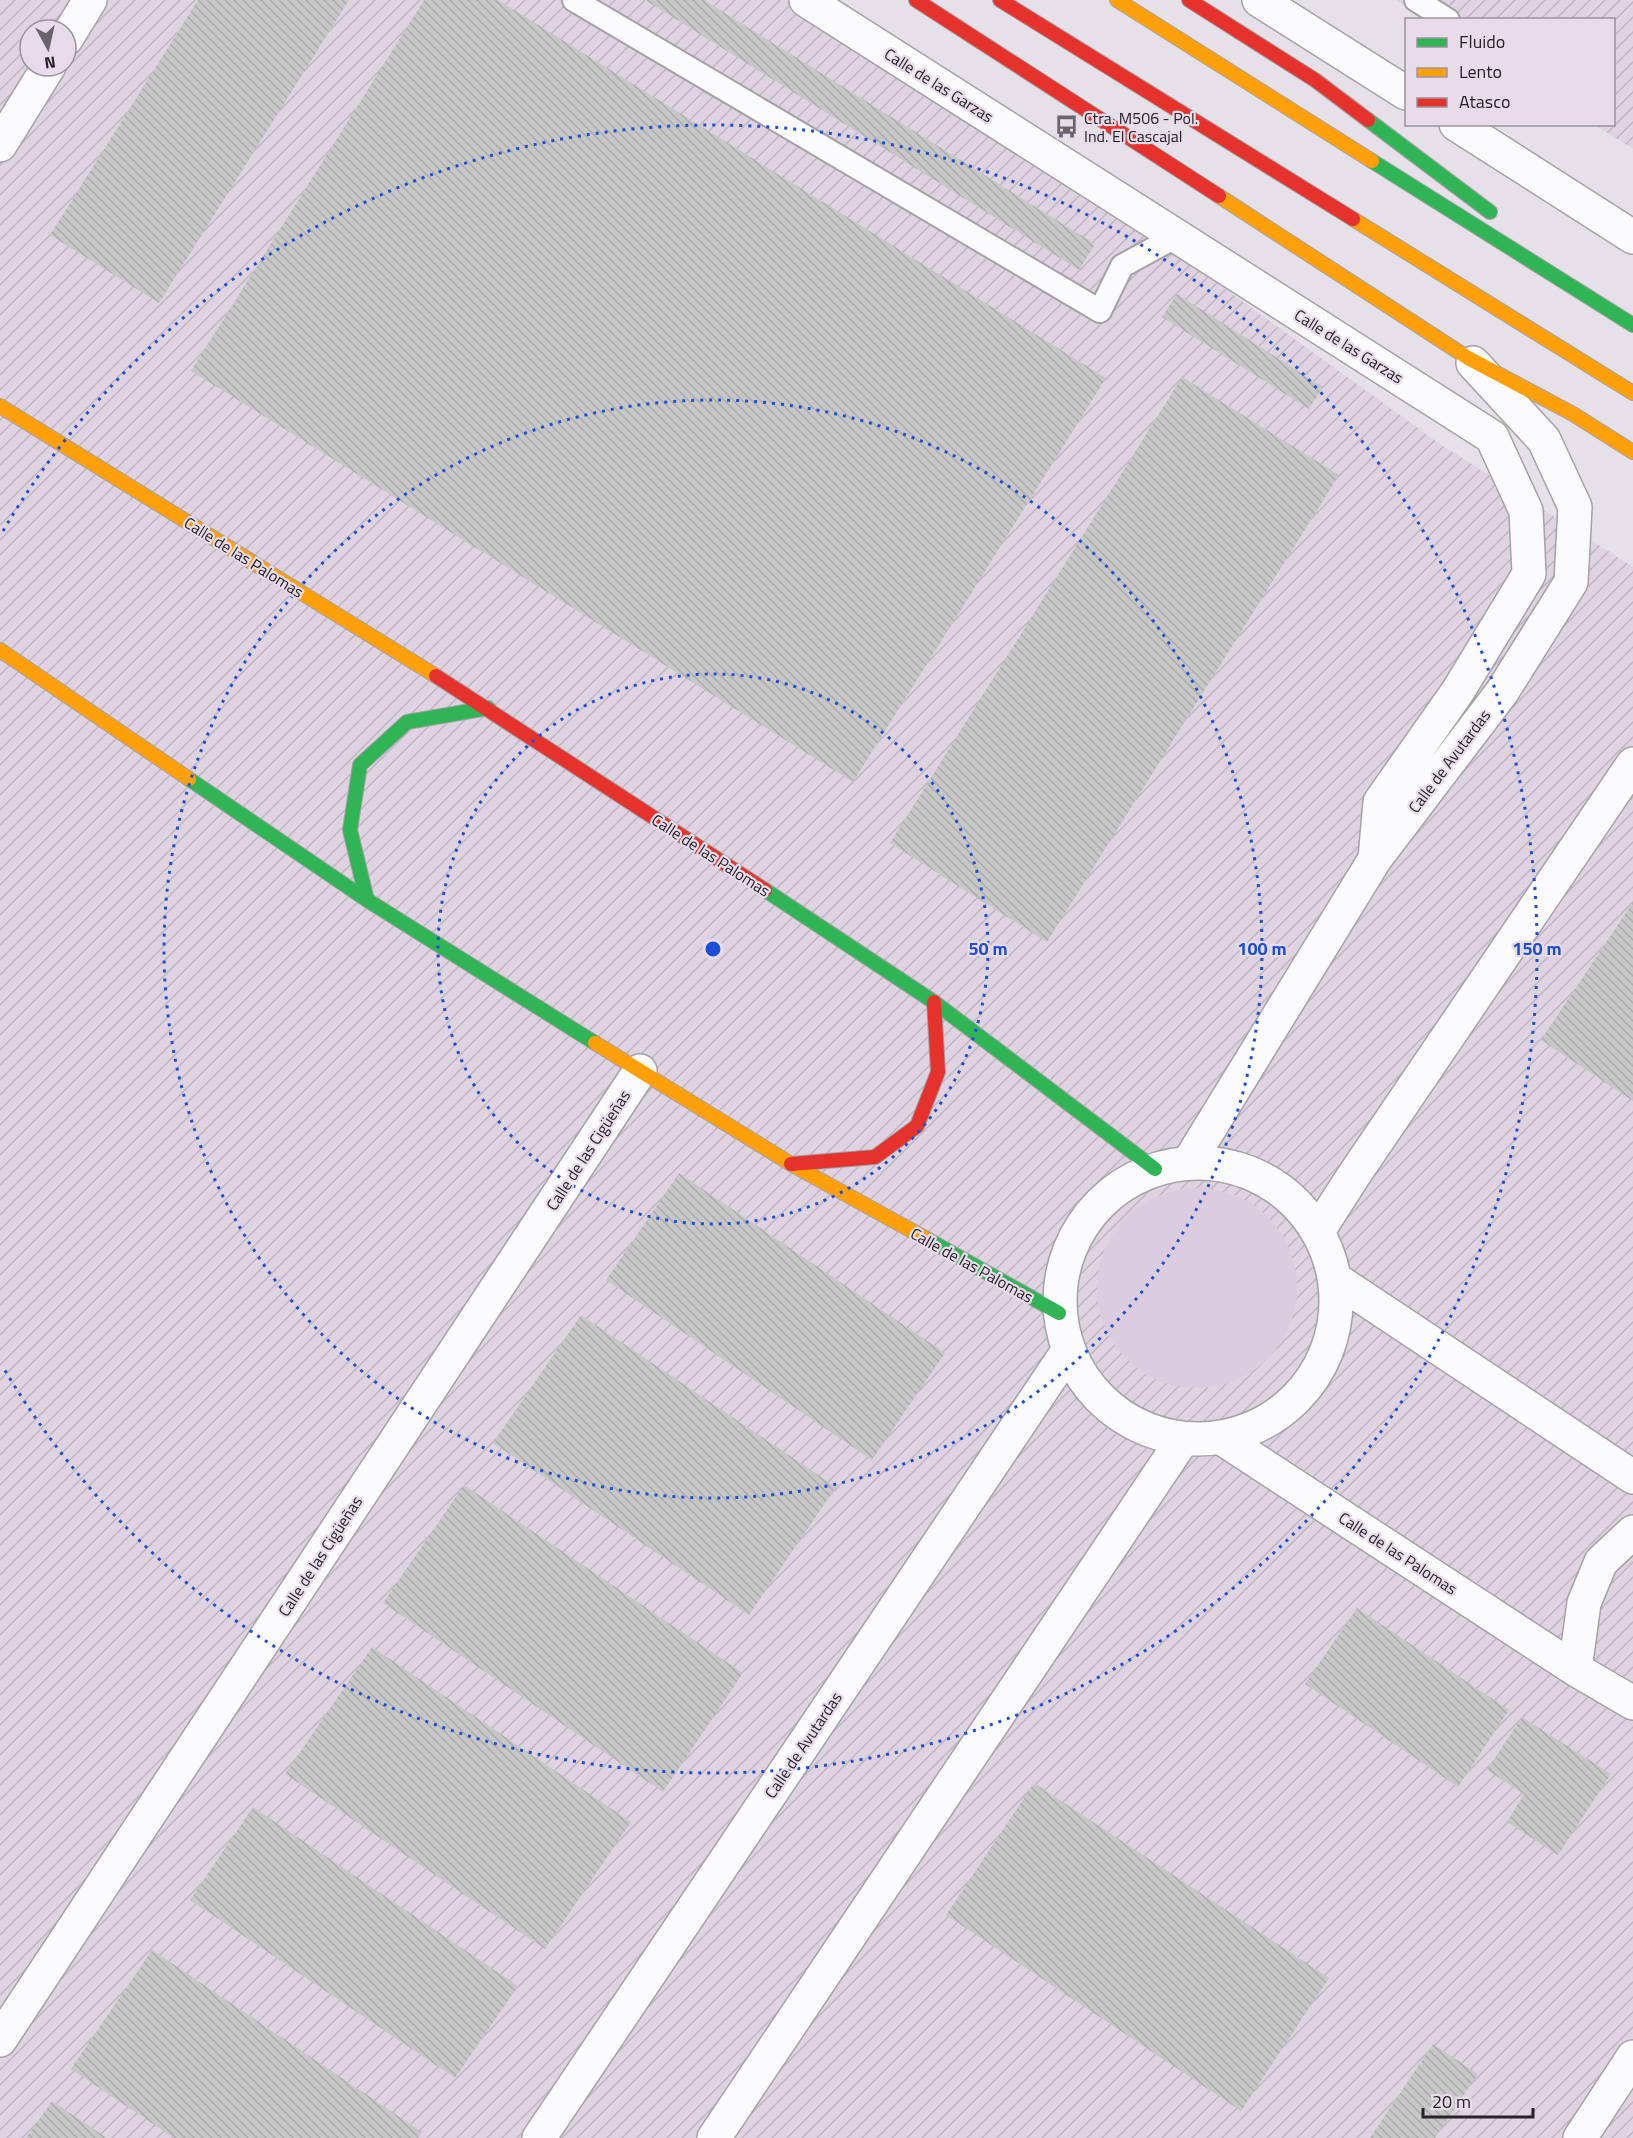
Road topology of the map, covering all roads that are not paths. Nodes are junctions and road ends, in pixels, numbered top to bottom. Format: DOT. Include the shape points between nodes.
graph roads {
  1 [pos="90,0"];
  2 [pos="574,0"];
  3 [pos="806,0"];
  4 [pos="916,0"];
  5 [pos="1000,0"];
  6 [pos="1118,0"];
  7 [pos="1189,0"];
  8 [pos="1259,0"];
  9 [pos="1416,0"];
  10 [pos="1445,18"];
  11 [pos="78,20"];
  12 [pos="42,78"];
  13 [pos="1405,92"];
  14 [pos="1459,126"];
  15 [pos="0,145"];
  16 [pos="1502,221"];
  17 [pos="1177,236"];
  18 [pos="1633,237"];
  19 [pos="1549,256"];
  20 [pos="1633,319"];
  21 [pos="1633,325"];
  22 [pos="1468,358"];
  23 [pos="1633,393"];
  24 [pos="0,406"];
  25 [pos="1633,452"];
  26 [pos="0,650"];
  27 [pos="488,708"];
  28 [pos="1633,764"];
  29 [pos="1375,859"];
  30 [pos="366,900"];
  31 [pos="934,1002"];
  32 [pos="640,1071"];
  33 [pos="1189,1162"];
  34 [pos="790,1164"];
  35 [pos="1155,1168"];
  36 [pos="1318,1231"];
  37 [pos="1335,1279"];
  38 [pos="1059,1313"];
  39 [pos="1068,1351"];
  40 [pos="1220,1437"];
  41 [pos="1183,1439"];
  42 [pos="1633,1477"];
  43 [pos="1633,1532"];
  44 [pos="1575,1669"];
  45 [pos="1633,1703"];
  46 [pos="0,2040"];
  47 [pos="1633,2057"];
  48 [pos="539,2138"];
  49 [pos="714,2138"];
  50 [pos="1580,2138"];
  1 -- 11 [label="street"];
  2 -- 17 [label="lane" via="1100,311 1122,266"];
  3 -- 17 [label="street, Calle de las Garzas"];
  4 -- 22 [label="main road"];
  5 -- 23 [label="main road"];
  6 -- 21 [label="main road"];
  7 -- 16 [label="main road" via="1315,80"];
  8 -- 13 [label="street"];
  9 -- 10 [label="lane"];
  12 -- 15 [label="street"];
  14 -- 18 [label="street"];
  17 -- 29 [label="street, Calle de las Garzas" via="1492,437 1526,511 1529,574 1458,691 1380,802"];
  19 -- 20 [label="main road"];
  22 -- 25 [label="main road" via="1573,414"];
  22 -- 29 [label="street, Calle de Avutardas" via="1544,440 1571,497 1575,507 1571,582 1502,692"];
  24 -- 27 [label="main road, Calle de las Palomas"];
  26 -- 30 [label="main road, Calle de las Palomas"];
  27 -- 30 [label="main road" via="407,722 360,765 350,831"];
  27 -- 31 [label="main road, Calle de las Palomas"];
  28 -- 36 [label="street"];
  29 -- 33 [label="street, Calle de Avutardas"];
  30 -- 32 [label="main road, Calle de las Palomas"];
  31 -- 34 [label="main road" via="938,1072 917,1126 875,1157"];
  31 -- 35 [label="main road, Calle de las Palomas"];
  32 -- 34 [label="main road, Calle de las Palomas"];
  32 -- 46 [label="street, Calle de las Cigüeñas"];
  33 -- 35 [label="street"];
  33 -- 36 [label="street" via="1227,1165 1263,1179 1294,1201"];
  34 -- 38 [label="main road, Calle de las Palomas"];
  35 -- 38 [label="street" via="1114,1190 1082,1224 1063,1266"];
  36 -- 37 [label="street"];
  37 -- 40 [label="street" via="1335,1322 1322,1362 1296,1398 1262,1423"];
  37 -- 42 [label="street"];
  38 -- 39 [label="street"];
  39 -- 41 [label="street" via="1086,1384 1113,1411 1146,1429"];
  39 -- 48 [label="street, Calle de Avutardas"];
  40 -- 41 [label="street"];
  40 -- 44 [label="street, Calle de las Palomas"];
  41 -- 49 [label="street"];
  43 -- 44 [label="street" via="1601,1562 1584,1603"];
  44 -- 45 [label="street, Calle de las Palomas"];
  47 -- 50 [label="street"];
}
